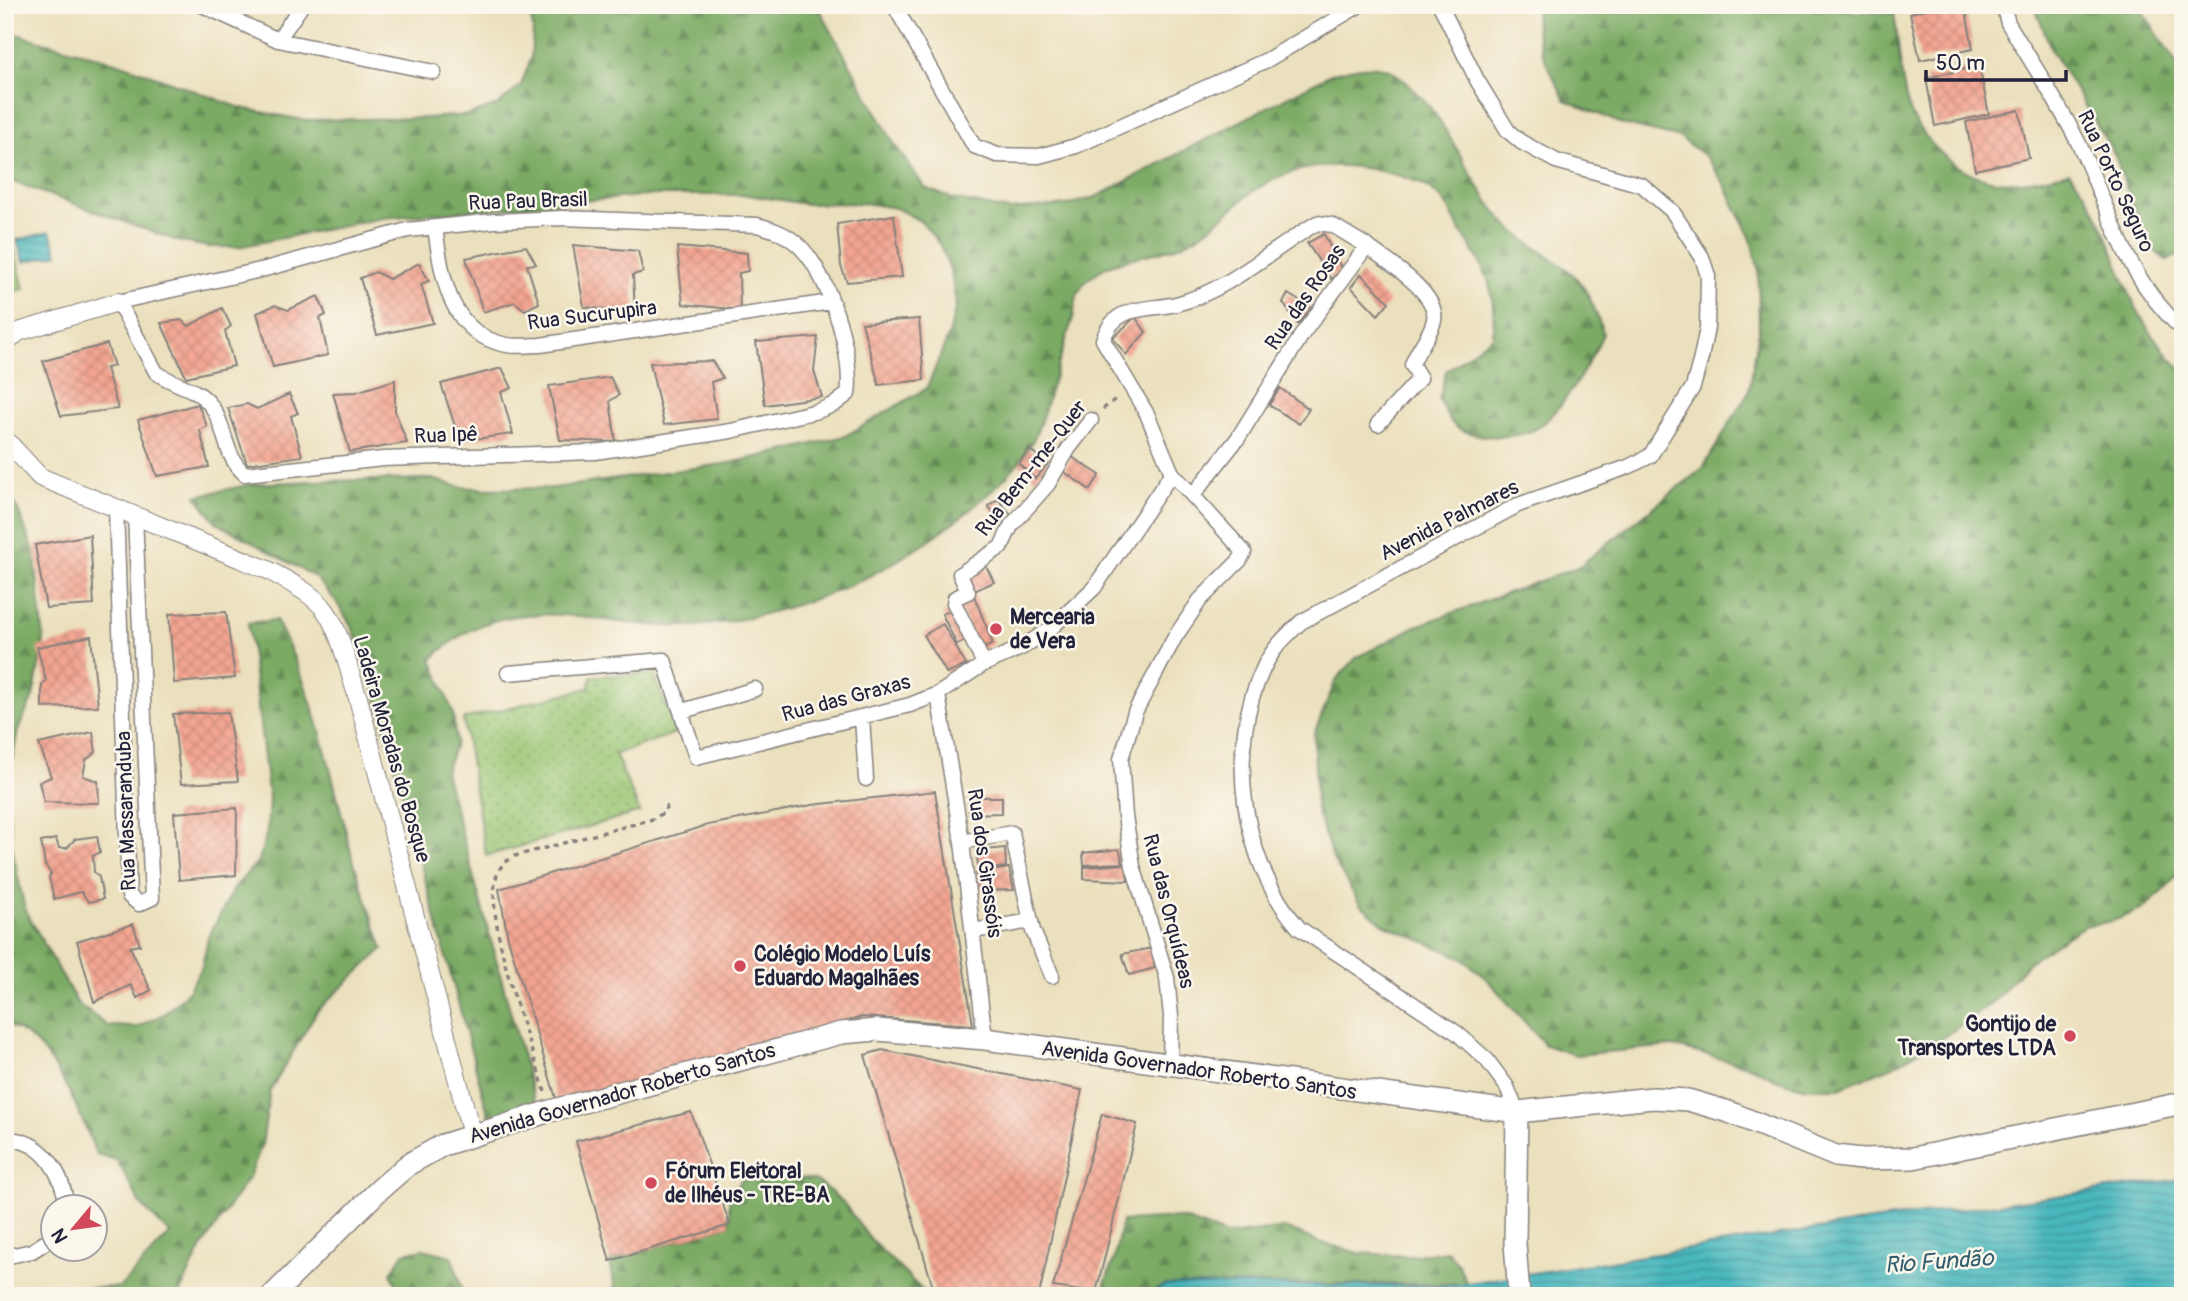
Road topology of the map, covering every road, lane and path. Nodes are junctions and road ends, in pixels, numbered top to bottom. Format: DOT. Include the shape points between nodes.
graph roads {
  1 [pos="202,5"];
  2 [pos="302,5"];
  3 [pos="894,5"];
  4 [pos="1360,5"];
  5 [pos="1440,5"];
  6 [pos="2003,5"];
  7 [pos="278,40"];
  8 [pos="434,72"];
  9 [pos="435,228"];
  10 [pos="1367,246"];
  11 [pos="118,302"];
  12 [pos="831,302"];
  13 [pos="2183,330"];
  14 [pos="5,344"];
  15 [pos="850,378"];
  16 [pos="1130,388"];
  17 [pos="1091,420"];
  18 [pos="1378,424"];
  19 [pos="5,439"];
  20 [pos="1172,473"];
  21 [pos="1194,494"];
  22 [pos="116,508"];
  23 [pos="135,516"];
  24 [pos="984,664"];
  25 [pos="508,673"];
  26 [pos="755,689"];
  27 [pos="122,693"];
  28 [pos="143,693"];
  29 [pos="938,694"];
  30 [pos="683,711"];
  31 [pos="862,717"];
  32 [pos="866,779"];
  33 [pos="148,799"];
  34 [pos="125,801"];
  35 [pos="667,803"];
  36 [pos="962,842"];
  37 [pos="1031,921"];
  38 [pos="973,931"];
  39 [pos="1052,976"];
  40 [pos="985,1039"];
  41 [pos="1170,1066"];
  42 [pos="2183,1103"];
  43 [pos="550,1111"];
  44 [pos="1517,1112"];
  45 [pos="472,1135"];
  46 [pos="5,1139"];
  47 [pos="65,1192"];
  48 [pos="38,1247"];
  49 [pos="5,1257"];
  50 [pos="272,1296"];
  51 [pos="1519,1296"];
  1 -- 7 [label="street"];
  2 -- 7 [label="street"];
  3 -- 4 [label="street" via="974,146 997,155 1039,156 1076,146 1228,79"];
  5 -- 44 [label="street, Avenida Palmares" via="1508,131 1556,161 1642,185 1672,211 1702,257 1708,276 1701,358 1693,387 1650,456 1518,505 1301,622 1280,641 1252,697 1246,728 1245,809 1262,873 1299,928 1457,1033 1507,1087"];
  6 -- 13 [label="street, Rua Porto Seguro" via="2008,23 2079,144 2119,244 2149,295"];
  7 -- 8 [label="street"];
  9 -- 11 [label="street, Rua Pau Brasil" via="408,230"];
  9 -- 12 [label="street, Rua Pau Brasil" via="562,218 757,225 779,231 799,245"];
  9 -- 12 [label="street, Rua Sucurupira" via="443,284 464,322 486,338 507,345 540,345"];
  10 -- 16 [label="street" via="1332,225 1317,223 1252,268 1200,295 1125,314 1109,327 1103,340"];
  10 -- 18 [label="street, Rua das Rosas" via="1426,294 1434,319 1412,365 1420,379"];
  10 -- 21 [label="street, Rua das Rosas" via="1303,333 1238,438"];
  11 -- 14 [label="street" via="18,332"];
  11 -- 15 [label="street, Rua Ipê" via="156,372 209,402 230,458 245,474 383,459 632,447 818,411 848,394"];
  12 -- 15 [label="street, Rua Pau Brasil"];
  16 -- 17 [label="path, Rua Bem-me-Quer"];
  16 -- 20 [label="street" via="1147,414"];
  17 -- 24 [label="street, Rua Bem-me-Quer" via="1048,484 1011,526 1001,547 960,574 968,592 954,603"];
  19 -- 22 [label="street, Ladeira Moradas do Bosque" via="40,477"];
  20 -- 21 [label="street"];
  20 -- 24 [label="street, Rua das Graxas" via="1094,589 1049,630"];
  21 -- 41 [label="street, Rua das Orquídeas" via="1244,552 1200,600 1175,637 1135,712 1121,759 1133,866 1167,978"];
  22 -- 23 [label="street, Ladeira Moradas do Bosque"];
  22 -- 27 [label="street, Rua Massaranduba"];
  23 -- 28 [label="street, Rua Massaranduba"];
  23 -- 45 [label="street, Ladeira Moradas do Bosque" via="268,570 323,607 358,698"];
  24 -- 29 [label="street, Rua das Graxas"];
  25 -- 30 [label="street, Rua das Graxas" via="664,660"];
  26 -- 30 [label="street"];
  27 -- 28 [label="street"];
  27 -- 34 [label="street, Rua Massaranduba"];
  28 -- 33 [label="street, Rua Massaranduba"];
  29 -- 31 [label="street, Rua das Graxas"];
  29 -- 36 [label="street, Rua dos Girassóis"];
  30 -- 31 [label="street, Rua das Graxas" via="696,757"];
  31 -- 32 [label="street"];
  33 -- 34 [label="street"];
  33 -- 34 [label="street, Rua Massaranduba" via="152,898 145,904 129,896"];
  35 -- 43 [label="path" via="665,812 653,820 515,856 497,875 493,897 502,945"];
  36 -- 37 [label="street" via="1012,833"];
  36 -- 38 [label="street, Rua dos Girassóis"];
  37 -- 38 [label="street"];
  37 -- 39 [label="street"];
  38 -- 40 [label="street, Rua dos Girassóis"];
  40 -- 41 [label="main road, Avenida Governador Roberto Santos"];
  40 -- 43 [label="main road, Avenida Governador Roberto Santos" via="877,1030 841,1033"];
  41 -- 44 [label="main road, Avenida Governador Roberto Santos"];
  42 -- 44 [label="main road, Avenida Governador Roberto Santos" via="1892,1159 1836,1156 1688,1100 1653,1098"];
  43 -- 45 [label="main road, Avenida Governador Roberto Santos"];
  44 -- 51 [label="main road"];
  45 -- 50 [label="main road, Avenida Governador Roberto Santos" via="443,1145 400,1172"];
  46 -- 47 [label="street" via="32,1145 53,1163"];
  48 -- 49 [label="street"];
}
